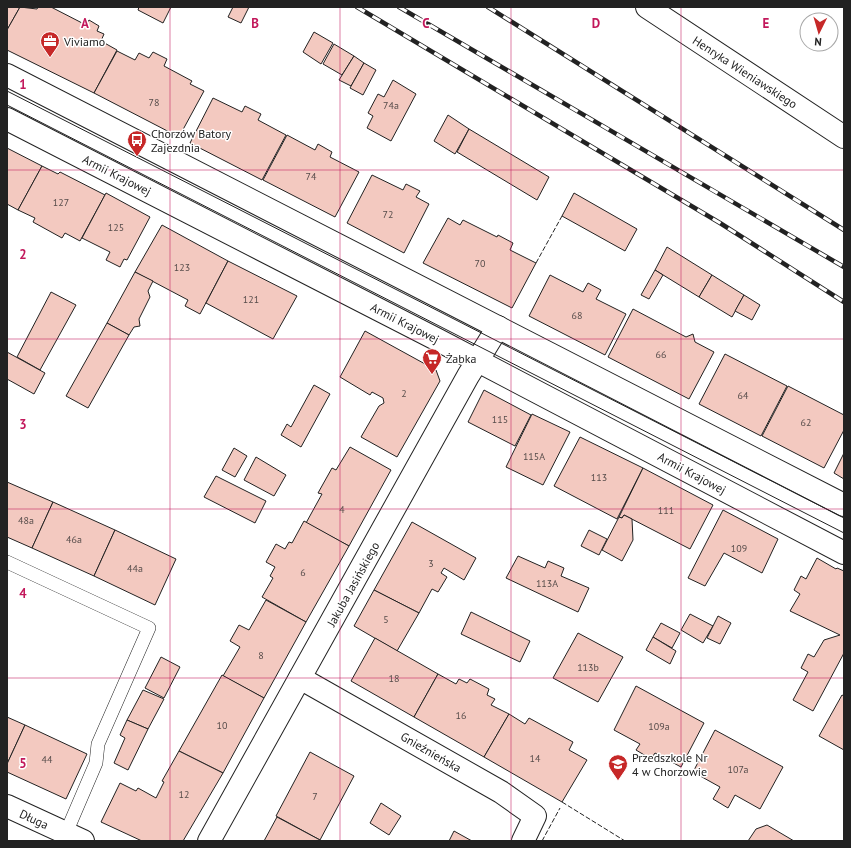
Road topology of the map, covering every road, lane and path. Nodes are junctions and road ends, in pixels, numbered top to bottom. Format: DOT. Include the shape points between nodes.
graph roads {
  1 [pos="647,7"];
  2 [pos="7,75"];
  3 [pos="7,119"];
  4 [pos="844,137"];
  5 [pos="498,327"];
  6 [pos="478,361"];
  7 [pos="844,505"];
  8 [pos="844,553"];
  9 [pos="7,562"];
  10 [pos="300,678"];
  11 [pos="7,806"];
  12 [pos="74,837"];
  13 [pos="209,841"];
  14 [pos="523,841"];
  1 -- 4 [label="street, Henryka Wieniawskiego"];
  2 -- 5 [label="street"];
  3 -- 6 [label="street, Armii Krajowej"];
  5 -- 6 [label="street, Jakuba Jasińskiego"];
  5 -- 7 [label="street"];
  6 -- 8 [label="street, Armii Krajowej"];
  6 -- 10 [label="street, Jakuba Jasińskiego"];
  9 -- 12 [label="lane" via="149,628 98,744 96,763"];
  10 -- 13 [label="street, Jakuba Jasińskiego"];
  10 -- 14 [label="street, Gnieźnieńska" via="501,792 535,816"];
  11 -- 12 [label="street, Długa"];
}
